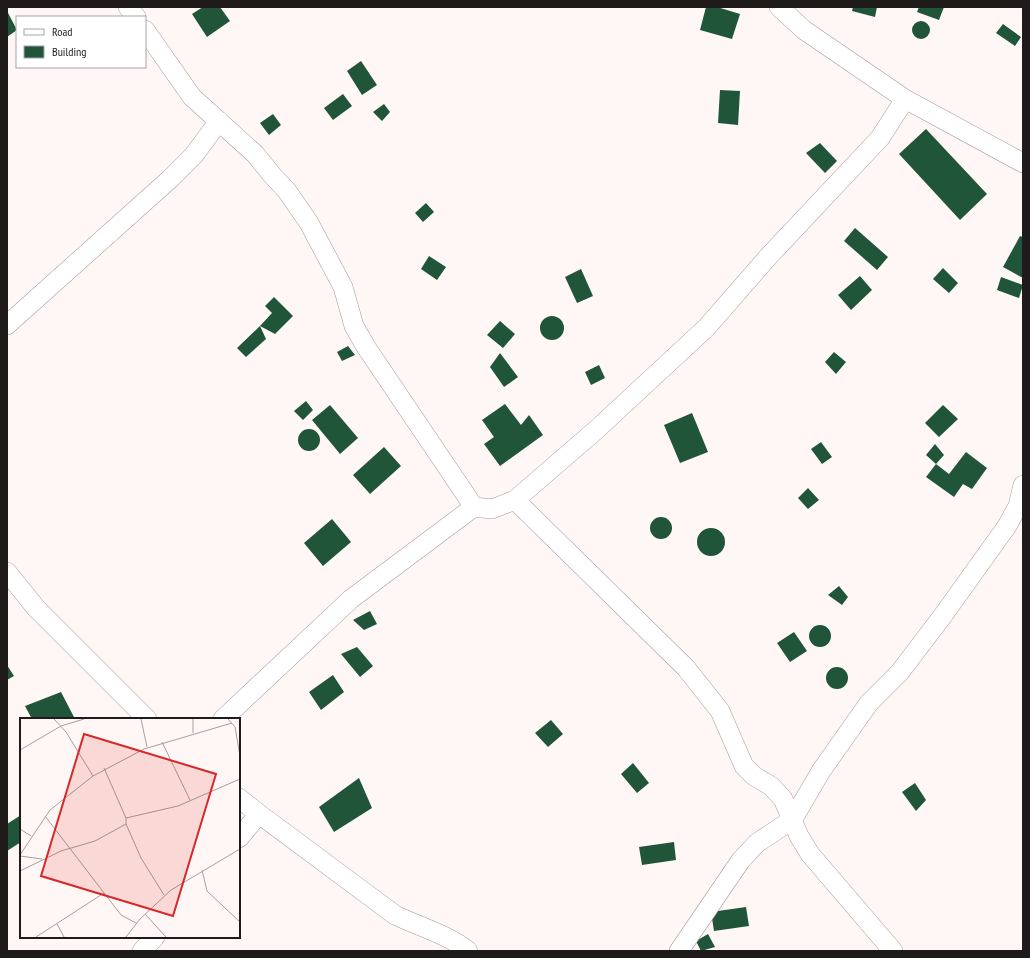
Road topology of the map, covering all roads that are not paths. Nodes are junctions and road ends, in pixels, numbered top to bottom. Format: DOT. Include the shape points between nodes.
graph roads {
  1 [pos="128,7"];
  2 [pos="779,7"];
  3 [pos="135,16"];
  4 [pos="146,31"];
  5 [pos="905,99"];
  6 [pos="220,121"];
  7 [pos="1023,163"];
  8 [pos="7,325"];
  9 [pos="1023,485"];
  10 [pos="515,500"];
  11 [pos="474,507"];
  12 [pos="1020,508"];
  13 [pos="7,572"];
  14 [pos="146,718"];
  15 [pos="224,718"];
  16 [pos="240,799"];
  17 [pos="259,814"];
  18 [pos="793,819"];
  19 [pos="240,837"];
  20 [pos="154,938"];
  21 [pos="142,951"];
  22 [pos="468,951"];
  23 [pos="679,951"];
  24 [pos="893,951"];
  1 -- 3 [label="street"];
  2 -- 5 [label="street" via="804,30"];
  4 -- 6 [label="street" via="192,97"];
  5 -- 7 [label="street"];
  5 -- 10 [label="street" via="880,138 768,257 707,327 596,430"];
  6 -- 8 [label="street" via="194,155 170,179"];
  6 -- 11 [label="street" via="255,154 287,191 309,223 343,287 354,326 360,337"];
  9 -- 12 [label="street"];
  10 -- 11 [label="street" via="492,509"];
  10 -- 18 [label="street" via="686,668 720,711 744,766 775,790"];
  11 -- 15 [label="street" via="351,599"];
  12 -- 18 [label="street" via="900,672 869,703 821,771"];
  13 -- 14 [label="street" via="36,608"];
  16 -- 17 [label="street"];
  17 -- 19 [label="street"];
  17 -- 22 [label="street" via="396,915 421,928 444,935"];
  18 -- 23 [label="street" via="757,843 742,860"];
  18 -- 24 [label="street" via="799,836 814,859"];
  20 -- 21 [label="street"];
}
